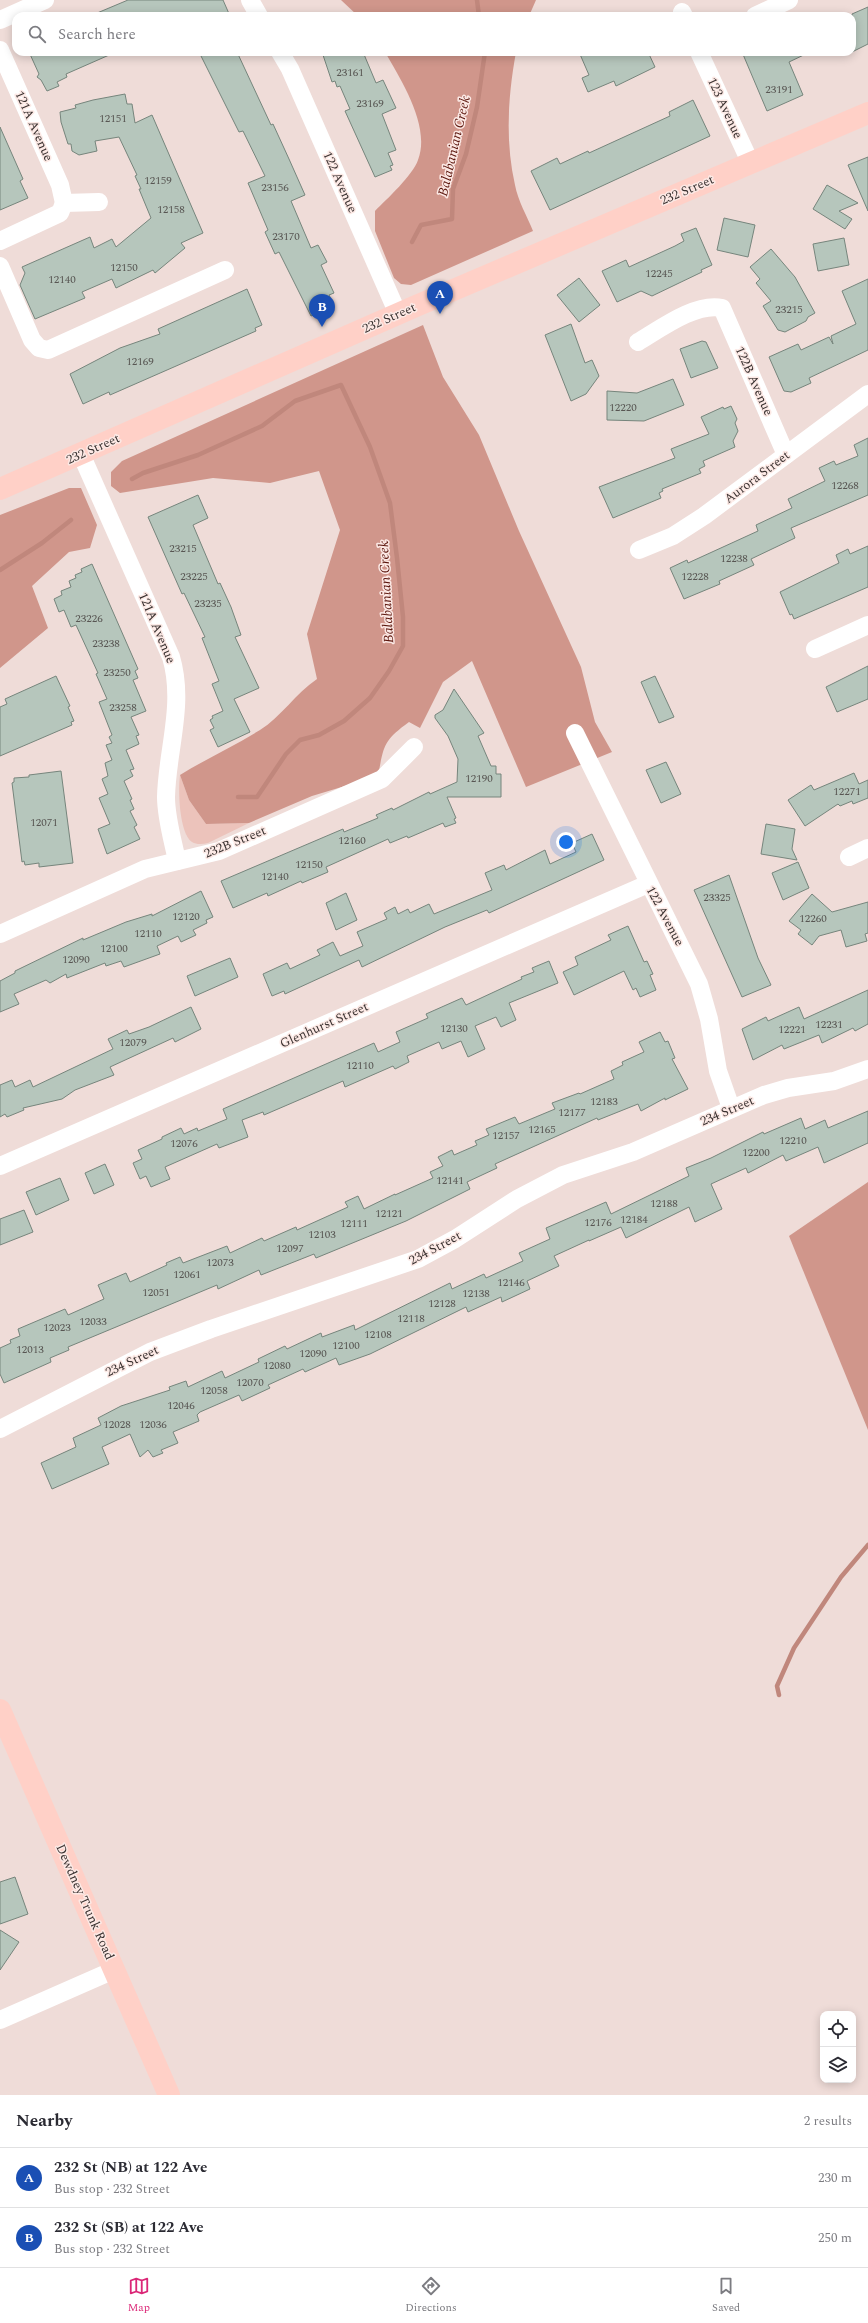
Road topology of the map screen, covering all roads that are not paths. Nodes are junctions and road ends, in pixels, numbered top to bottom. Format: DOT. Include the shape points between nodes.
graph roads {
  1 [pos="45,0"];
  2 [pos="250,0"];
  3 [pos="789,0"];
  4 [pos="18,12"];
  5 [pos="257,12"];
  6 [pos="764,12"];
  7 [pos="12,15"];
  8 [pos="0,20"];
  9 [pos="0,50"];
  10 [pos="282,56"];
  11 [pos="702,56"];
  12 [pos="868,113"];
  13 [pos="751,164"];
  14 [pos="99,202"];
  15 [pos="64,203"];
  16 [pos="0,241"];
  17 [pos="0,266"];
  18 [pos="225,270"];
  19 [pos="398,314"];
  20 [pos="638,342"];
  21 [pos="868,394"];
  22 [pos="81,454"];
  23 [pos="786,455"];
  24 [pos="0,489"];
  25 [pos="639,550"];
  26 [pos="868,625"];
  27 [pos="815,649"];
  28 [pos="575,733"];
  29 [pos="414,747"];
  30 [pos="868,848"];
  31 [pos="849,857"];
  32 [pos="177,861"];
  33 [pos="648,884"];
  34 [pos="0,934"];
  35 [pos="868,1069"];
  36 [pos="731,1108"];
  37 [pos="0,1166"];
  38 [pos="0,1429"];
  39 [pos="0,1710"];
  40 [pos="114,1970"];
  41 [pos="0,2020"];
  42 [pos="169,2095"];
  1 -- 4 [label="street"];
  2 -- 5 [label="street"];
  3 -- 6 [label="street"];
  7 -- 8 [label="street"];
  9 -- 15 [label="street, 121A Avenue" via="60,185"];
  10 -- 19 [label="street, 122 Avenue"];
  11 -- 13 [label="street, 123 Avenue"];
  12 -- 13 [label="main road, 232 Street"];
  13 -- 19 [label="main road, 232 Street"];
  14 -- 15 [label="street"];
  15 -- 16 [label="street" via="60,213 51,219"];
  17 -- 18 [label="street" via="32,340 39,348 48,350"];
  19 -- 22 [label="main road, 232 Street"];
  20 -- 23 [label="street, 122B Avenue" via="675,320 703,308 722,308"];
  21 -- 23 [label="street, Aurora Street"];
  22 -- 24 [label="main road, 232 Street"];
  22 -- 32 [label="street, 121A Avenue" via="176,673 177,706 166,799"];
  23 -- 25 [label="street, Aurora Street" via="704,516 673,536"];
  26 -- 27 [label="street"];
  28 -- 33 [label="street, 122 Avenue"];
  29 -- 32 [label="street, 232B Street" via="382,779 219,851"];
  30 -- 31 [label="street"];
  32 -- 34 [label="street, 232B Street" via="145,869"];
  33 -- 36 [label="street, 122 Avenue" via="660,903 699,984 709,1018 718,1071"];
  33 -- 37 [label="street, Glenhurst Street"];
  35 -- 36 [label="street, 234 Street" via="834,1081 778,1090"];
  36 -- 38 [label="street, 234 Street" via="633,1152 548,1182 418,1259 150,1352"];
  39 -- 40 [label="main road, Dewdney Trunk Road"];
  40 -- 41 [label="street"];
  40 -- 42 [label="main road, Dewdney Trunk Road"];
}
